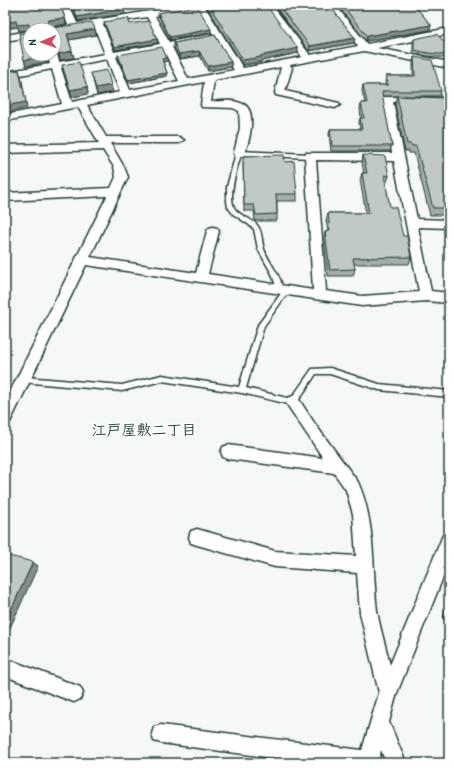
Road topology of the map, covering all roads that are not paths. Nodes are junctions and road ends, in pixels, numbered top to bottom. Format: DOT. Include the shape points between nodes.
graph roads {
  1 [pos="65,5"];
  2 [pos="201,5"];
  3 [pos="268,5"];
  4 [pos="330,5"];
  5 [pos="150,14"];
  6 [pos="97,22"];
  7 [pos="73,26"];
  8 [pos="62,28"];
  9 [pos="449,31"];
  10 [pos="22,35"];
  11 [pos="218,36"];
  12 [pos="5,38"];
  13 [pos="165,46"];
  14 [pos="364,48"];
  15 [pos="111,56"];
  16 [pos="308,59"];
  17 [pos="55,62"];
  18 [pos="284,63"];
  19 [pos="449,65"];
  20 [pos="56,66"];
  21 [pos="240,72"];
  22 [pos="5,75"];
  23 [pos="209,78"];
  24 [pos="185,83"];
  25 [pos="126,94"];
  26 [pos="449,101"];
  27 [pos="81,104"];
  28 [pos="335,105"];
  29 [pos="68,106"];
  30 [pos="5,118"];
  31 [pos="179,140"];
  32 [pos="105,143"];
  33 [pos="5,149"];
  34 [pos="239,153"];
  35 [pos="310,156"];
  36 [pos="398,157"];
  37 [pos="114,192"];
  38 [pos="5,197"];
  39 [pos="412,223"];
  40 [pos="449,224"];
  41 [pos="213,231"];
  42 [pos="82,260"];
  43 [pos="201,278"];
  44 [pos="283,291"];
  45 [pos="320,295"];
  46 [pos="426,296"];
  47 [pos="449,298"];
  48 [pos="24,380"];
  49 [pos="242,390"];
  50 [pos="449,394"];
  51 [pos="293,402"];
  52 [pos="5,418"];
  53 [pos="228,452"];
  54 [pos="338,467"];
  55 [pos="197,537"];
  56 [pos="449,541"];
  57 [pos="365,565"];
  58 [pos="5,667"];
  59 [pos="74,693"];
  60 [pos="388,693"];
  61 [pos="380,722"];
  62 [pos="161,734"];
  63 [pos="368,762"];
  64 [pos="396,763"];
  1 -- 7 [label="street"];
  2 -- 5 [label="street"];
  2 -- 11 [label="street"];
  3 -- 16 [label="street"];
  4 -- 14 [label="street"];
  5 -- 6 [label="street"];
  5 -- 13 [label="street"];
  6 -- 7 [label="street"];
  6 -- 15 [label="street"];
  7 -- 8 [label="street"];
  9 -- 14 [label="street"];
  10 -- 12 [label="street"];
  11 -- 13 [label="street"];
  11 -- 21 [label="street"];
  13 -- 15 [label="street"];
  13 -- 24 [label="street"];
  14 -- 16 [label="street"];
  14 -- 19 [label="street"];
  15 -- 20 [label="street"];
  15 -- 25 [label="street"];
  16 -- 18 [label="street"];
  17 -- 20 [label="street"];
  18 -- 21 [label="street"];
  18 -- 28 [label="street" via="287,68 280,93"];
  20 -- 22 [label="street"];
  20 -- 29 [label="street"];
  21 -- 23 [label="street"];
  23 -- 24 [label="street"];
  23 -- 34 [label="street" via="206,105 240,106 244,109 245,135"];
  24 -- 25 [label="street"];
  25 -- 27 [label="street"];
  26 -- 36 [label="street" via="387,100"];
  27 -- 29 [label="street"];
  27 -- 32 [label="street"];
  29 -- 30 [label="street"];
  31 -- 32 [label="street"];
  32 -- 33 [label="street"];
  32 -- 37 [label="street" via="122,177"];
  34 -- 35 [label="lane"];
  34 -- 44 [label="lane" via="232,177 230,205 234,212 246,218 257,229 261,248"];
  35 -- 36 [label="street"];
  35 -- 45 [label="street"];
  36 -- 39 [label="street"];
  37 -- 38 [label="street"];
  37 -- 42 [label="street"];
  39 -- 40 [label="street"];
  39 -- 46 [label="street"];
  41 -- 43 [label="street"];
  42 -- 43 [label="street"];
  42 -- 48 [label="street"];
  43 -- 44 [label="street"];
  44 -- 45 [label="street"];
  44 -- 49 [label="lane" via="262,325"];
  45 -- 46 [label="street" via="362,301"];
  46 -- 47 [label="street"];
  48 -- 49 [label="lane" via="122,388 162,378"];
  48 -- 52 [label="street"];
  49 -- 51 [label="lane"];
  50 -- 51 [label="lane" via="379,387 330,371 314,371"];
  51 -- 54 [label="street"];
  53 -- 54 [label="street"];
  54 -- 57 [label="street" via="353,486 361,514"];
  55 -- 57 [label="street" via="276,559"];
  56 -- 60 [label="street"];
  57 -- 60 [label="street" via="369,613"];
  58 -- 59 [label="street"];
  60 -- 61 [label="street"];
  61 -- 63 [label="street"];
  61 -- 64 [label="street"];
  62 -- 63 [label="street"];
}
